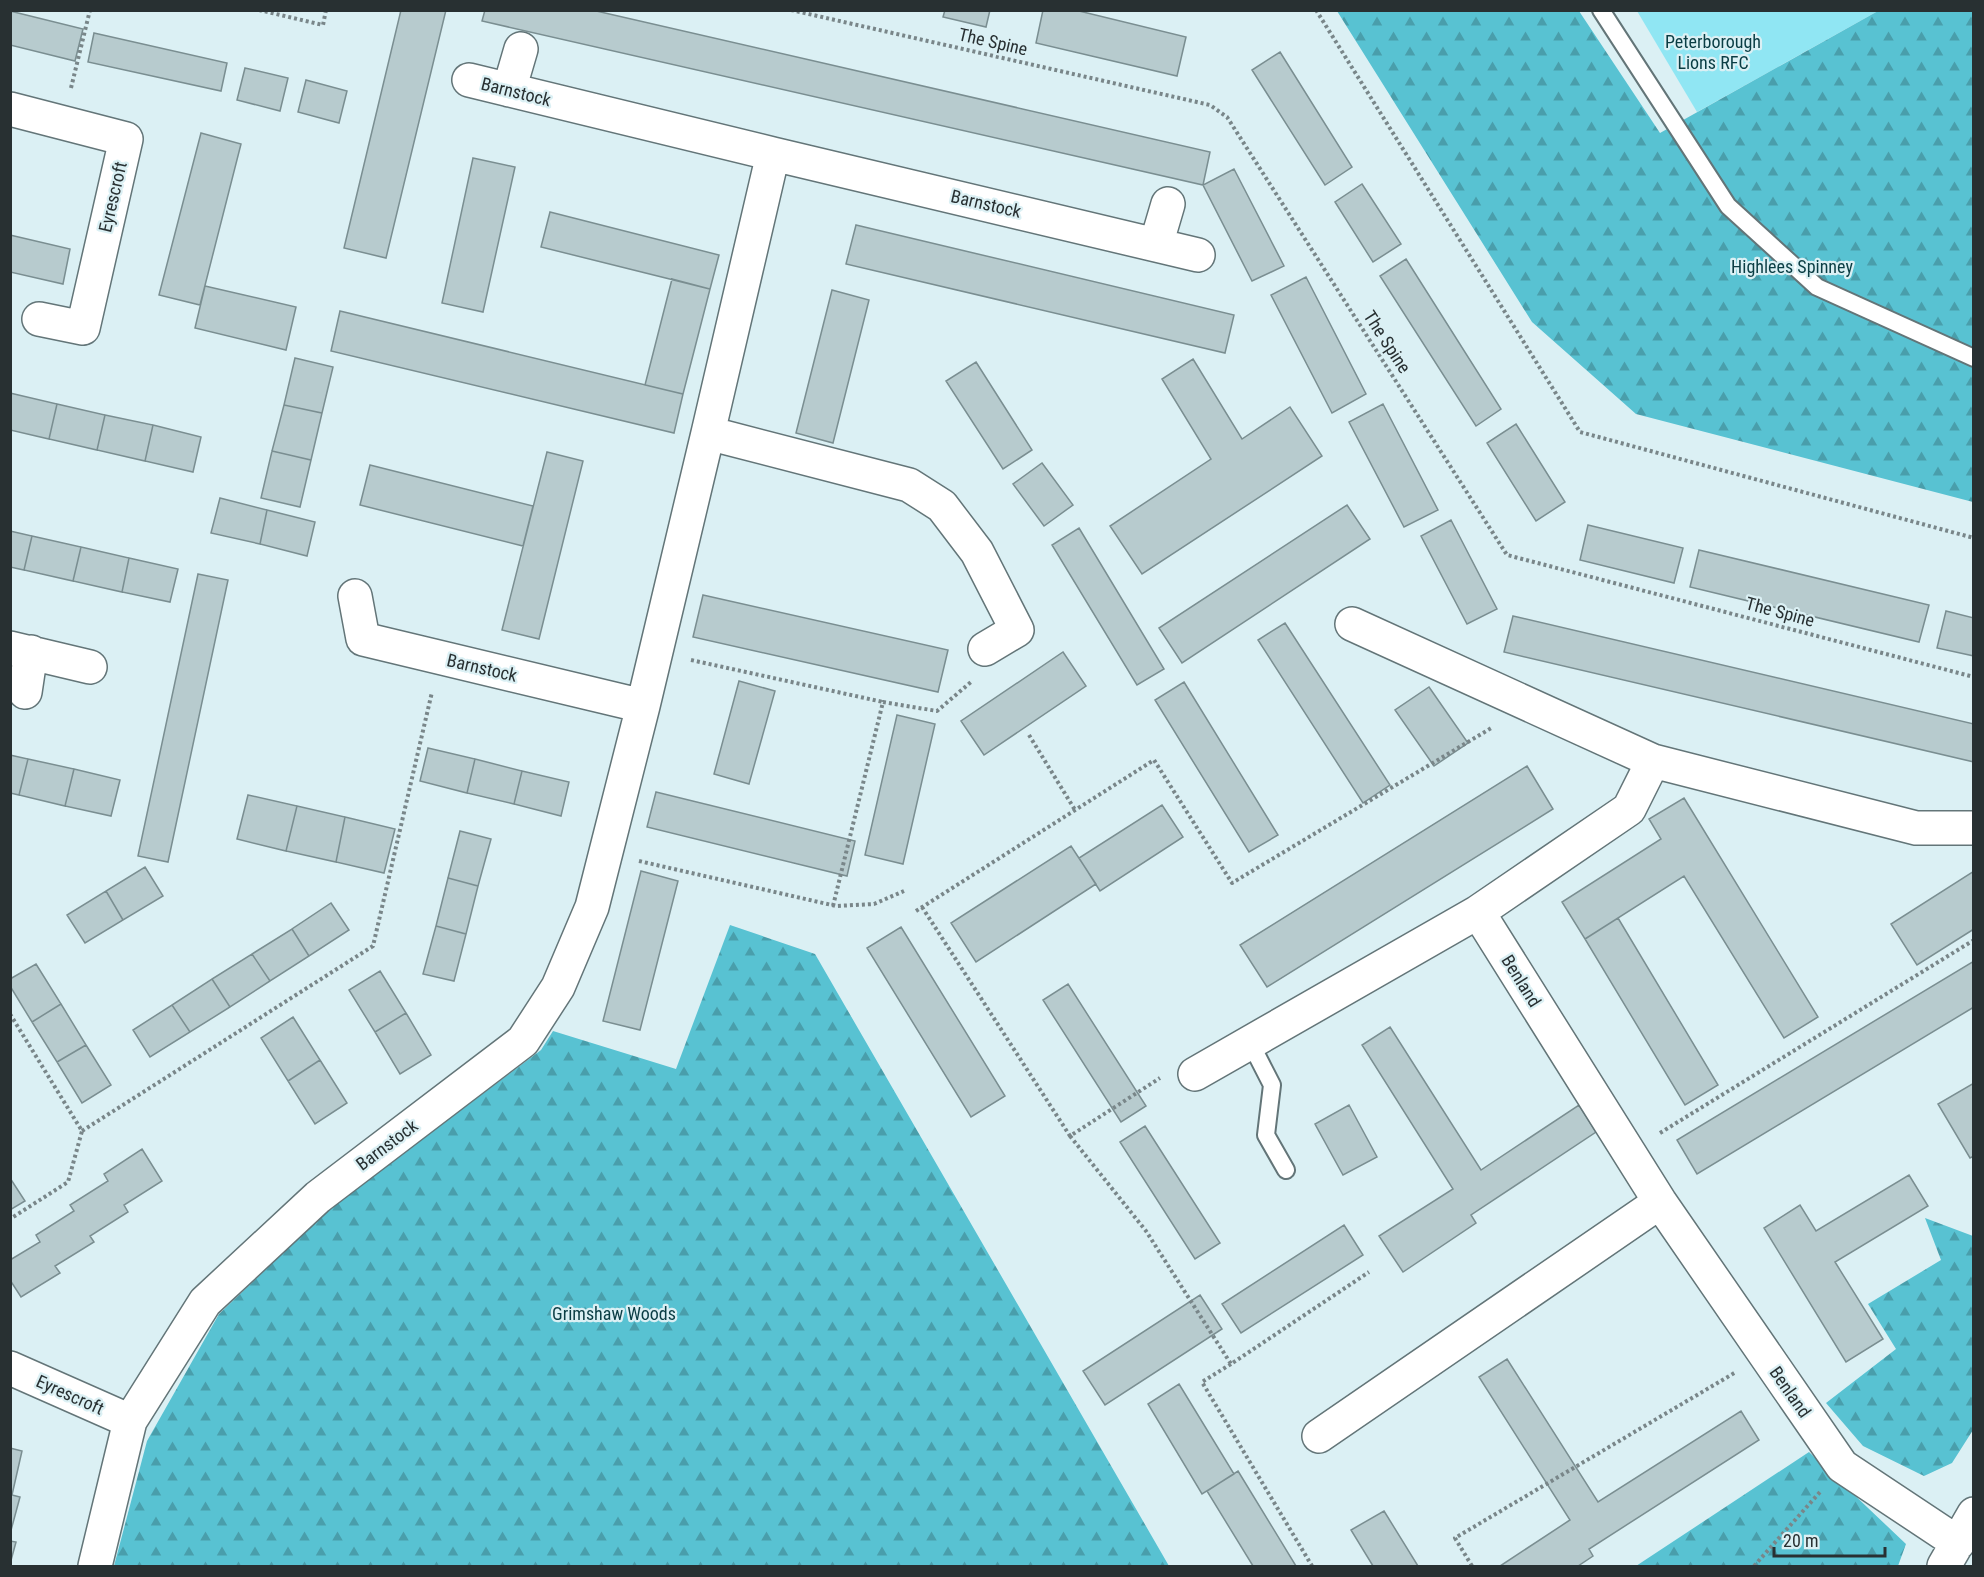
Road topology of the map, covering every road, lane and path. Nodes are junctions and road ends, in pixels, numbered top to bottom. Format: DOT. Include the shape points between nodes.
graph roads {
  1 [pos="90,10"];
  2 [pos="259,10"];
  3 [pos="326,10"];
  4 [pos="791,10"];
  5 [pos="1316,10"];
  6 [pos="1601,10"];
  7 [pos="521,49"];
  8 [pos="469,80"];
  9 [pos="509,90"];
  10 [pos="10,109"];
  11 [pos="63,122"];
  12 [pos="773,154"];
  13 [pos="1168,204"];
  14 [pos="1156,245"];
  15 [pos="1198,255"];
  16 [pos="39,319"];
  17 [pos="1974,358"];
  18 [pos="708,433"];
  19 [pos="1974,537"];
  20 [pos="356,596"];
  21 [pos="1352,624"];
  22 [pos="985,649"];
  23 [pos="21,650"];
  24 [pos="656,652"];
  25 [pos="440,658"];
  26 [pos="90,667"];
  27 [pos="1974,677"];
  28 [pos="25,692"];
  29 [pos="1515,698"];
  30 [pos="884,702"];
  31 [pos="643,706"];
  32 [pos="1029,735"];
  33 [pos="1653,761"];
  34 [pos="1075,810"];
  35 [pos="1974,828"];
  36 [pos="606,854"];
  37 [pos="904,891"];
  38 [pos="832,906"];
  39 [pos="922,907"];
  40 [pos="916,911"];
  41 [pos="1478,912"];
  42 [pos="1974,940"];
  43 [pos="10,1014"];
  44 [pos="1251,1044"];
  45 [pos="1200,1071"];
  46 [pos="82,1131"];
  47 [pos="1070,1136"];
  48 [pos="1628,1152"];
  49 [pos="1286,1170"];
  50 [pos="1660,1202"];
  51 [pos="10,1219"];
  52 [pos="1369,1272"];
  53 [pos="1764,1355"];
  54 [pos="1231,1364"];
  55 [pos="10,1368"];
  56 [pos="130,1421"];
  57 [pos="1319,1436"];
  58 [pos="1842,1466"];
  59 [pos="1974,1514"];
  60 [pos="1951,1555"];
  61 [pos="95,1566"];
  62 [pos="1312,1566"];
  63 [pos="1472,1566"];
  64 [pos="1754,1566"];
  1 -- 11 [label="path"];
  2 -- 3 [label="path" via="323,25"];
  4 -- 27 [label="path, The Spine" via="1210,105 1227,117 1507,555"];
  5 -- 19 [label="path" via="1580,432"];
  6 -- 17 [label="lane" via="1728,206 1817,287"];
  7 -- 9 [label="street"];
  8 -- 9 [label="street, Barnstock"];
  9 -- 12 [label="street, Barnstock"];
  10 -- 11 [label="street, Eyrescroft"];
  11 -- 16 [label="street, Eyrescroft" via="126,139 83,328"];
  12 -- 14 [label="street, Barnstock"];
  12 -- 18 [label="street, Barnstock"];
  13 -- 14 [label="street"];
  14 -- 15 [label="street, Barnstock"];
  18 -- 22 [label="street" via="909,485 942,506 977,552 1017,630"];
  18 -- 24 [label="street, Barnstock"];
  20 -- 25 [label="street, Barnstock" via="363,639"];
  21 -- 29 [label="street"];
  22 -- 30 [label="path" via="974,679 937,711"];
  23 -- 26 [label="street"];
  23 -- 28 [label="street"];
  24 -- 30 [label="path"];
  24 -- 31 [label="street, Barnstock"];
  25 -- 31 [label="street, Barnstock"];
  25 -- 46 [label="path" via="373,946"];
  29 -- 33 [label="street"];
  29 -- 34 [label="path" via="1498,724 1233,883 1154,760"];
  30 -- 38 [label="path"];
  31 -- 36 [label="street, Barnstock"];
  32 -- 34 [label="path"];
  33 -- 35 [label="street" via="1916,828"];
  33 -- 41 [label="street" via="1629,809"];
  34 -- 39 [label="path"];
  36 -- 38 [label="path"];
  36 -- 56 [label="street, Barnstock" via="592,907 558,987 523,1041 318,1197 205,1302"];
  37 -- 38 [label="path" via="874,904"];
  39 -- 40 [label="path"];
  39 -- 47 [label="path"];
  41 -- 44 [label="street"];
  41 -- 48 [label="street, Benland"];
  42 -- 48 [label="path"];
  43 -- 46 [label="path"];
  44 -- 45 [label="street"];
  44 -- 49 [label="lane" via="1272,1085 1266,1135"];
  45 -- 47 [label="path" via="1185,1063"];
  46 -- 51 [label="path" via="68,1182"];
  47 -- 54 [label="path" via="1146,1231"];
  48 -- 50 [label="street, Benland"];
  50 -- 53 [label="street, Benland"];
  50 -- 57 [label="street"];
  52 -- 54 [label="path"];
  53 -- 58 [label="street, Benland"];
  53 -- 63 [label="path" via="1455,1538"];
  54 -- 62 [label="path" via="1202,1382"];
  55 -- 56 [label="street, Eyrescroft"];
  56 -- 61 [label="street, Barnstock"];
  58 -- 60 [label="street, Benland"];
  58 -- 64 [label="path"];
  59 -- 60 [label="street"];
}
